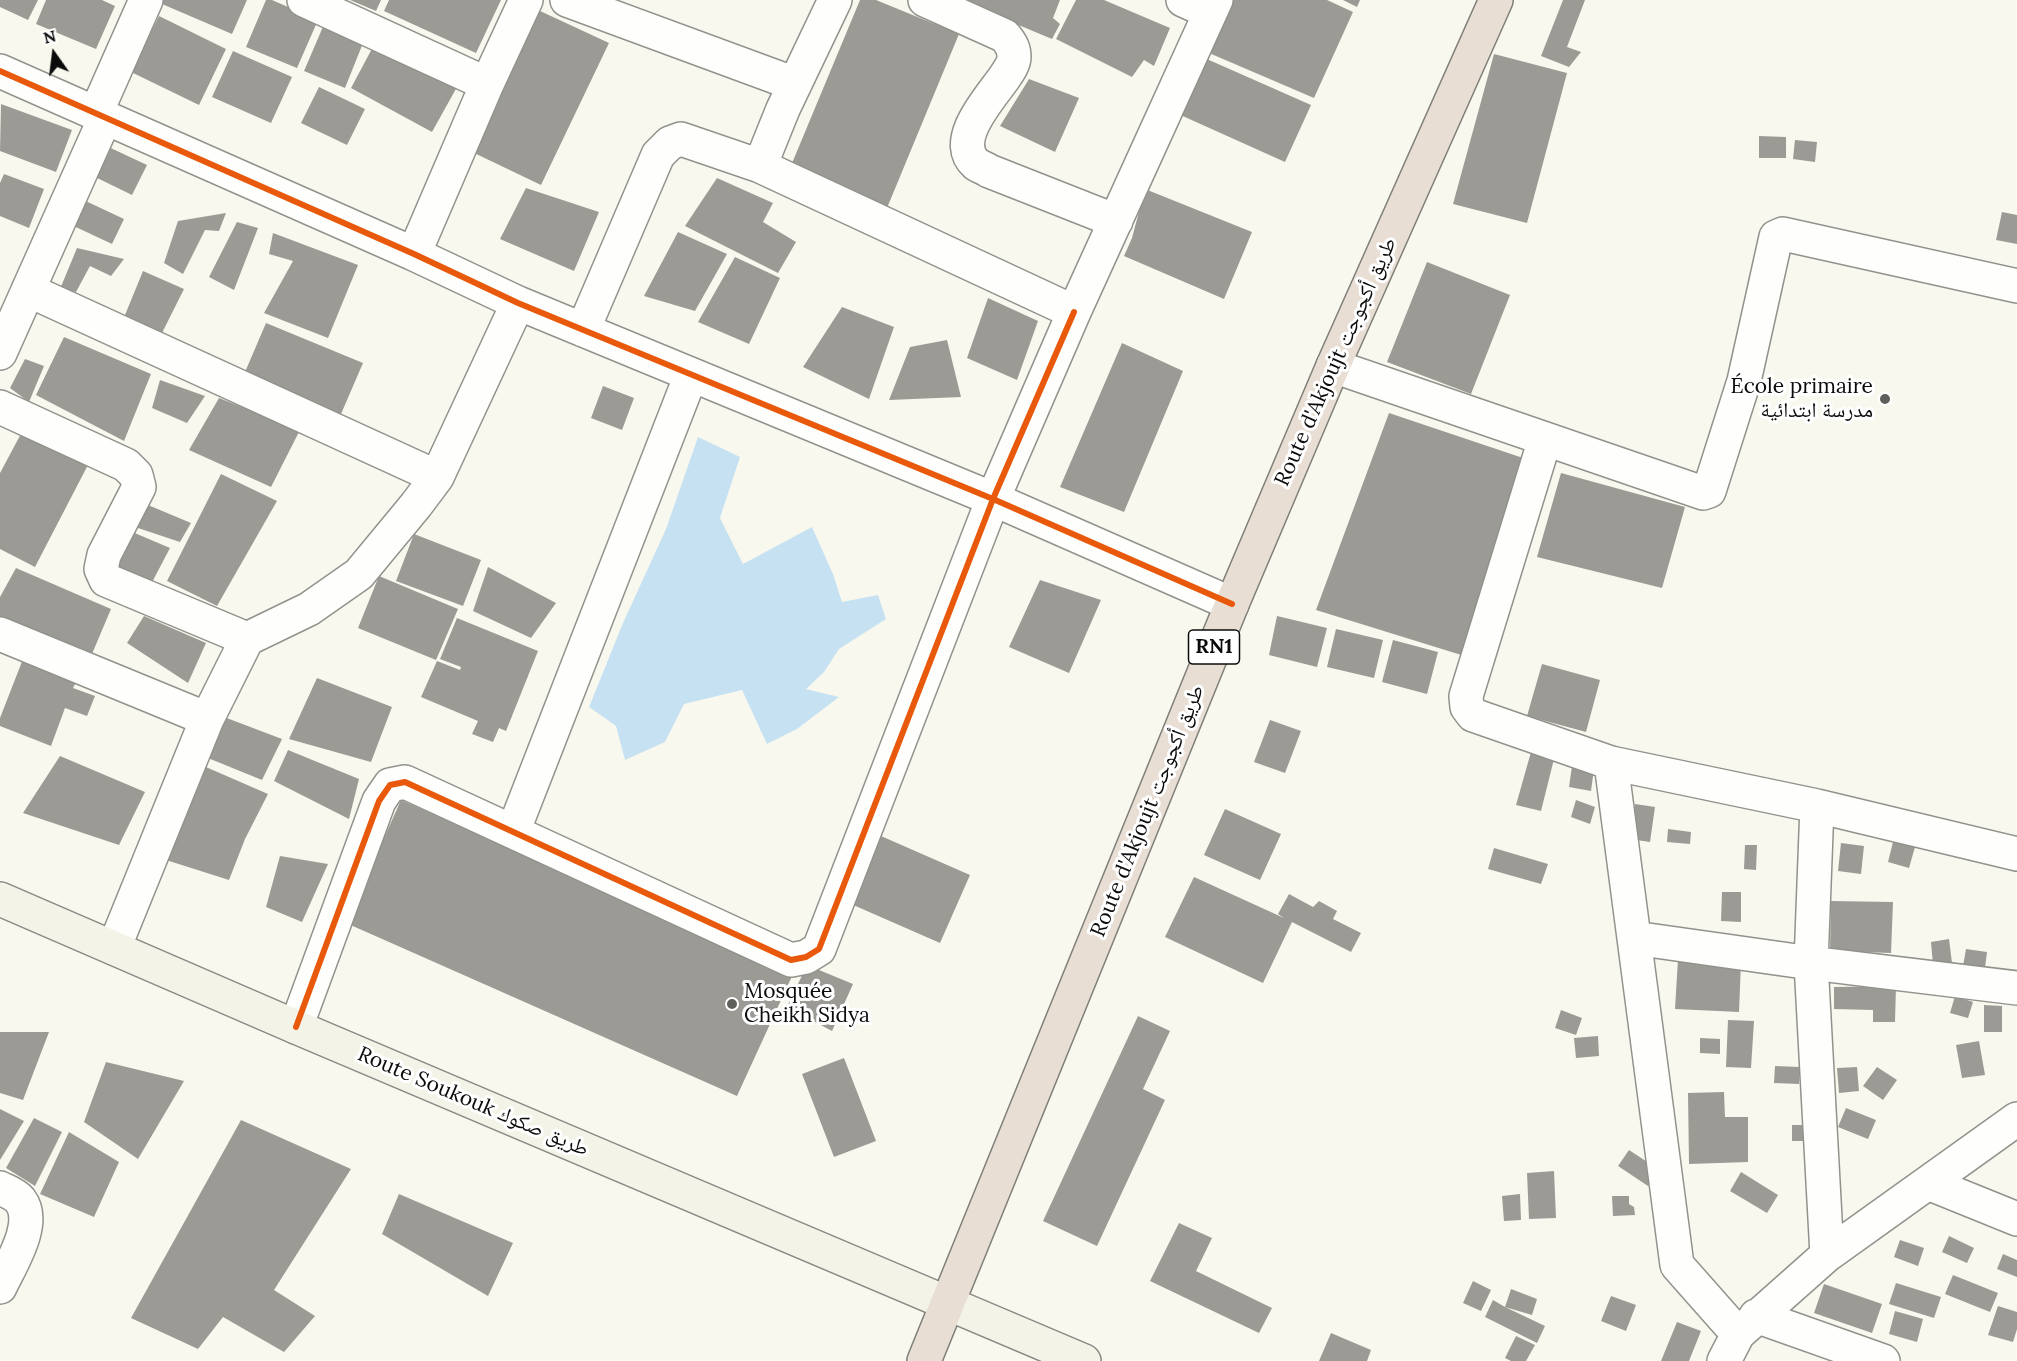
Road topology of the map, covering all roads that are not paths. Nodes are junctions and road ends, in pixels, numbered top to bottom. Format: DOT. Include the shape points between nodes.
graph roads {
  1 [pos="146,0"];
  2 [pos="304,0"];
  3 [pos="526,0"];
  4 [pos="567,0"];
  5 [pos="835,0"];
  6 [pos="925,0"];
  7 [pos="1496,0"];
  8 [pos="1203,4"];
  9 [pos="0,71"];
  10 [pos="487,84"];
  11 [pos="795,84"];
  12 [pos="101,115"];
  13 [pos="760,166"];
  14 [pos="1116,221"];
  15 [pos="414,254"];
  16 [pos="2017,286"];
  17 [pos="28,290"];
  18 [pos="518,303"];
  19 [pos="1074,312"];
  20 [pos="584,330"];
  21 [pos="0,353"];
  22 [pos="1333,366"];
  23 [pos="691,375"];
  24 [pos="0,407"];
  25 [pos="1545,439"];
  26 [pos="437,477"];
  27 [pos="993,499"];
  28 [pos="1232,604"];
  29 [pos="0,634"];
  30 [pos="248,639"];
  31 [pos="207,719"];
  32 [pos="1611,763"];
  33 [pos="1817,806"];
  34 [pos="513,832"];
  35 [pos="2017,854"];
  36 [pos="0,899"];
  37 [pos="1634,938"];
  38 [pos="114,948"];
  39 [pos="1811,963"];
  40 [pos="2017,988"];
  41 [pos="296,1027"];
  42 [pos="2017,1119"];
  43 [pos="1928,1183"];
  44 [pos="0,1188"];
  45 [pos="2017,1220"];
  46 [pos="1827,1255"];
  47 [pos="0,1287"];
  48 [pos="948,1302"];
  49 [pos="1739,1337"];
  50 [pos="924,1361"];
  51 [pos="1084,1361"];
  52 [pos="1883,1361"];
  1 -- 12 [label="street"];
  2 -- 10 [label="street"];
  3 -- 10 [label="street"];
  4 -- 11 [label="street"];
  5 -- 11 [label="street"];
  6 -- 14 [label="street" via="1005,36 1013,46 1014,59 1009,70 967,136 968,151 975,163"];
  7 -- 22 [label="highway, Route d'Akjoujt طريق أكجوجت / RN1"];
  8 -- 14 [label="street"];
  9 -- 12 [label="street"];
  10 -- 15 [label="street"];
  11 -- 13 [label="street"];
  12 -- 15 [label="street"];
  12 -- 17 [label="street"];
  13 -- 19 [label="street"];
  13 -- 20 [label="street" via="681,139 670,143 658,155"];
  14 -- 19 [label="street"];
  15 -- 18 [label="street"];
  16 -- 25 [label="street" via="1783,234 1776,237 1744,381 1709,491 1700,492"];
  17 -- 21 [label="street"];
  17 -- 26 [label="street"];
  18 -- 20 [label="street"];
  18 -- 26 [label="street"];
  19 -- 27 [label="street"];
  20 -- 23 [label="street"];
  22 -- 25 [label="street"];
  22 -- 28 [label="highway, Route d'Akjoujt طريق أكجوجت / RN1"];
  23 -- 27 [label="street"];
  23 -- 34 [label="street"];
  24 -- 30 [label="street" via="126,465 136,475 139,487 104,555 101,569 106,580"];
  25 -- 32 [label="street" via="1466,696 1467,707 1473,715"];
  26 -- 30 [label="street" via="359,574 309,609"];
  27 -- 28 [label="street"];
  27 -- 34 [label="street" via="819,949 791,960"];
  28 -- 48 [label="highway, Route d'Akjoujt طريق أكجوجت / RN1"];
  29 -- 31 [label="street"];
  30 -- 31 [label="street"];
  31 -- 38 [label="street"];
  32 -- 33 [label="street"];
  32 -- 37 [label="street"];
  33 -- 35 [label="street"];
  33 -- 39 [label="street"];
  34 -- 41 [label="street" via="405,782 390,784 379,801"];
  36 -- 38 [label="street, Route Soukouk طريق صكوك"];
  37 -- 39 [label="street"];
  37 -- 49 [label="street" via="1677,1265"];
  38 -- 41 [label="street, Route Soukouk طريق صكوك"];
  39 -- 40 [label="street"];
  39 -- 46 [label="street"];
  41 -- 48 [label="street, Route Soukouk طريق صكوك"];
  42 -- 43 [label="street"];
  43 -- 45 [label="street"];
  43 -- 46 [label="street"];
  44 -- 47 [label="street" via="20,1200 26,1231"];
  46 -- 49 [label="street"];
  48 -- 50 [label="highway, Route d'Akjoujt طريق أكجوجت / RN1"];
  48 -- 51 [label="street, Route Soukouk طريق صكوك"];
  49 -- 52 [label="street"];
}
